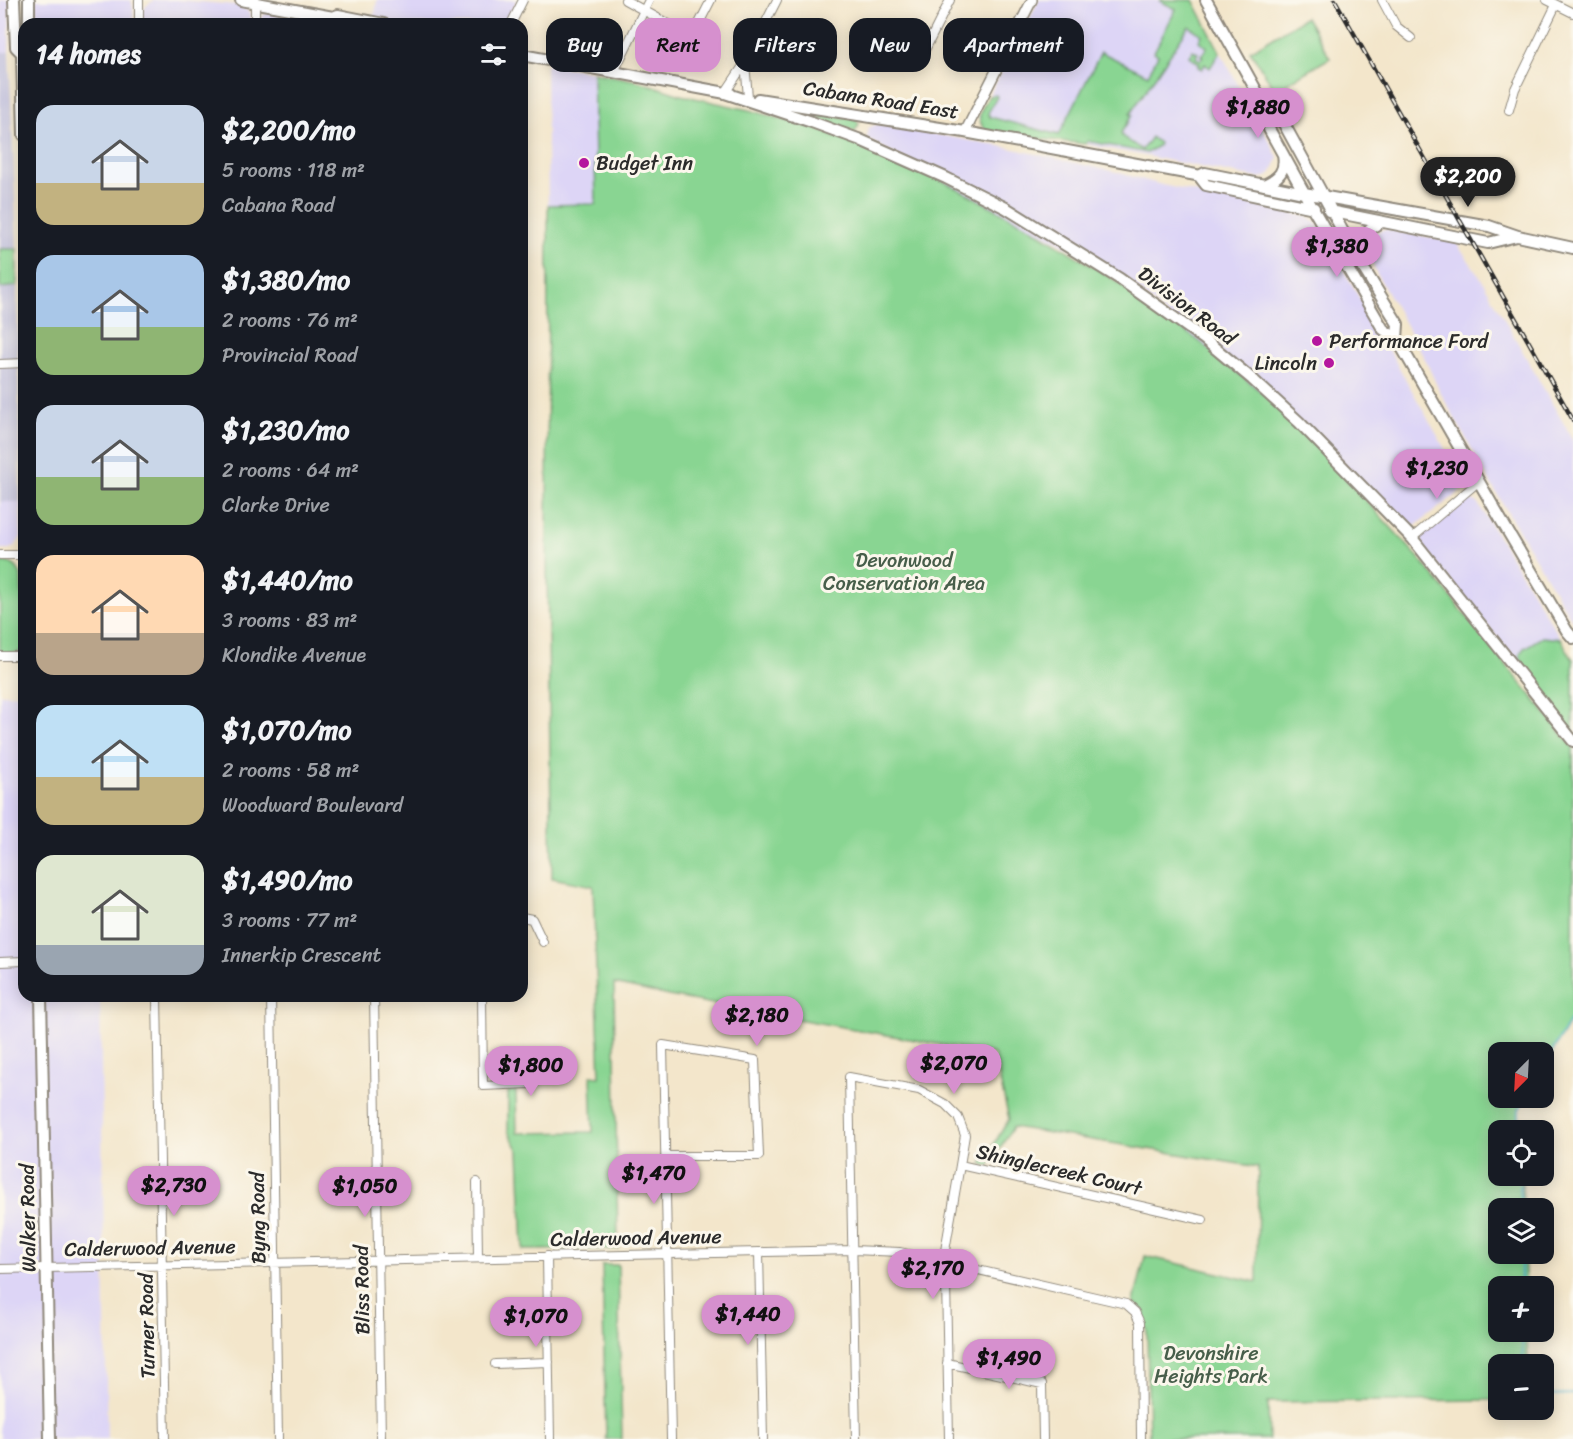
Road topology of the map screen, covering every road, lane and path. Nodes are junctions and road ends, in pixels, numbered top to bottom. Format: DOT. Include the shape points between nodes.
graph roads {
  1 [pos="14,0"];
  2 [pos="29,0"];
  3 [pos="139,0"];
  4 [pos="241,0"];
  5 [pos="523,0"];
  6 [pos="625,0"];
  7 [pos="649,0"];
  8 [pos="711,0"];
  9 [pos="777,0"];
  10 [pos="950,0"];
  11 [pos="1032,0"];
  12 [pos="1206,0"];
  13 [pos="1382,0"];
  14 [pos="1547,0"];
  15 [pos="255,3"];
  16 [pos="1556,5"];
  17 [pos="644,10"];
  18 [pos="1573,13"];
  19 [pos="333,17"];
  20 [pos="29,18"];
  21 [pos="139,18"];
  22 [pos="255,18"];
  23 [pos="354,18"];
  24 [pos="514,18"];
  25 [pos="768,18"];
  26 [pos="931,38"];
  27 [pos="1411,38"];
  28 [pos="18,48"];
  29 [pos="623,53"];
  30 [pos="528,56"];
  31 [pos="546,59"];
  32 [pos="614,72"];
  33 [pos="739,72"];
  34 [pos="746,72"];
  35 [pos="724,93"];
  36 [pos="748,97"];
  37 [pos="1509,110"];
  38 [pos="1271,117"];
  39 [pos="965,132"];
  40 [pos="1283,154"];
  41 [pos="1199,176"];
  42 [pos="1264,185"];
  43 [pos="1304,193"];
  44 [pos="1323,197"];
  45 [pos="1311,207"];
  46 [pos="1333,212"];
  47 [pos="1382,222"];
  48 [pos="1518,236"];
  49 [pos="1573,248"];
  50 [pos="1359,261"];
  51 [pos="1397,339"];
  52 [pos="18,363"];
  53 [pos="0,364"];
  54 [pos="1478,482"];
  55 [pos="1412,538"];
  56 [pos="0,555"];
  57 [pos="18,555"];
  58 [pos="1570,635"];
  59 [pos="1573,645"];
  60 [pos="0,656"];
  61 [pos="18,656"];
  62 [pos="1573,741"];
  63 [pos="528,918"];
  64 [pos="543,942"];
  65 [pos="0,962"];
  66 [pos="18,962"];
  67 [pos="41,1002"];
  68 [pos="157,1002"];
  69 [pos="271,1002"];
  70 [pos="374,1002"];
  71 [pos="482,1002"];
  72 [pos="548,1055"];
  73 [pos="666,1156"];
  74 [pos="960,1165"];
  75 [pos="477,1182"];
  76 [pos="1203,1220"];
  77 [pos="853,1250"];
  78 [pos="759,1252"];
  79 [pos="667,1254"];
  80 [pos="547,1256"];
  81 [pos="478,1258"];
  82 [pos="378,1260"];
  83 [pos="275,1262"];
  84 [pos="943,1262"];
  85 [pos="162,1264"];
  86 [pos="47,1267"];
  87 [pos="0,1269"];
  88 [pos="549,1362"];
  89 [pos="947,1363"];
  90 [pos="495,1364"];
  91 [pos="50,1439"];
  92 [pos="165,1439"];
  93 [pos="278,1439"];
  94 [pos="381,1439"];
  95 [pos="550,1439"];
  96 [pos="671,1439"];
  97 [pos="763,1439"];
  98 [pos="856,1439"];
  99 [pos="949,1439"];
  100 [pos="1043,1439"];
  101 [pos="1141,1439"];
  1 -- 28 [label="main road"];
  2 -- 20 [label="main road"];
  3 -- 21 [label="street"];
  4 -- 15 [label="main road"];
  5 -- 24 [label="street"];
  6 -- 17 [label="street"];
  7 -- 17 [label="street"];
  8 -- 17 [label="street" via="692,37"];
  9 -- 25 [label="street"];
  10 -- 26 [label="street"];
  11 -- 39 [label="street"];
  12 -- 38 [label="main road"];
  13 -- 27 [label="street" via="1396,26"];
  14 -- 16 [label="street"];
  15 -- 19 [label="main road"];
  15 -- 22 [label="street"];
  16 -- 18 [label="street"];
  16 -- 37 [label="street" via="1515,89"];
  17 -- 29 [label="street"];
  19 -- 23 [label="main road"];
  30 -- 31 [label="main road, Cabana Road East"];
  32 -- 35 [label="main road, Cabana Road East"];
  33 -- 35 [label="street"];
  34 -- 36 [label="street"];
  35 -- 36 [label="main road, Cabana Road East"];
  35 -- 55 [label="main road, Division Road" via="858,139 946,178 1006,208 1120,279 1252,379"];
  36 -- 39 [label="main road, Cabana Road East"];
  38 -- 40 [label="main road" via="1269,129"];
  38 -- 44 [label="main road" via="1284,122"];
  39 -- 41 [label="main road, Cabana Road East"];
  40 -- 42 [label="main road" via="1285,164 1276,180"];
  40 -- 43 [label="main road"];
  41 -- 42 [label="main road, Cabana Road East" via="1205,173"];
  41 -- 45 [label="main road, Cabana Road East" via="1206,185"];
  42 -- 43 [label="main road, Cabana Road East"];
  43 -- 44 [label="main road, Cabana Road East"];
  43 -- 45 [label="main road"];
  44 -- 46 [label="main road"];
  44 -- 48 [label="main road, Cabana Road East" via="1489,226"];
  45 -- 46 [label="main road, Cabana Road East"];
  45 -- 51 [label="main road" via="1383,329"];
  46 -- 47 [label="main road, Cabana Road East"];
  46 -- 50 [label="main road"];
  47 -- 48 [label="main road, Cabana Road East" via="1488,243"];
  47 -- 50 [label="main road" via="1372,226 1361,240"];
  48 -- 49 [label="main road, Cabana Road East"];
  50 -- 51 [label="main road" via="1398,324"];
  51 -- 54 [label="main road"];
  52 -- 53 [label="street"];
  54 -- 55 [label="street"];
  54 -- 58 [label="main road"];
  55 -- 62 [label="main road, Division Road"];
  56 -- 57 [label="street"];
  58 -- 59 [label="main road"];
  60 -- 61 [label="street"];
  63 -- 64 [label="street"];
  65 -- 66 [label="street"];
  67 -- 86 [label="main road, Walker Road"];
  68 -- 85 [label="street, Turner Road"];
  69 -- 83 [label="street, Byng Road"];
  70 -- 82 [label="street, Bliss Road"];
  71 -- 72 [label="street" via="483,1086 530,1084"];
  73 -- 73 [label="street" via="759,1156 755,1060 663,1045"];
  73 -- 79 [label="street"];
  74 -- 76 [label="street, Shinglecreek Court"];
  74 -- 77 [label="street, Shinglecreek Court" via="964,1136 958,1117 945,1104 919,1090 849,1077"];
  74 -- 84 [label="street"];
  75 -- 81 [label="street"];
  77 -- 78 [label="street, Calderwood Avenue"];
  77 -- 84 [label="street, Calderwood Avenue" via="900,1252"];
  77 -- 98 [label="street"];
  78 -- 79 [label="street, Calderwood Avenue"];
  78 -- 97 [label="street"];
  79 -- 80 [label="street, Calderwood Avenue"];
  79 -- 96 [label="street"];
  80 -- 81 [label="street, Calderwood Avenue"];
  80 -- 88 [label="street"];
  81 -- 82 [label="street, Calderwood Avenue"];
  82 -- 83 [label="street, Calderwood Avenue"];
  82 -- 94 [label="street, Bliss Road"];
  83 -- 85 [label="street, Calderwood Avenue"];
  83 -- 93 [label="street, Byng Road"];
  84 -- 89 [label="street"];
  84 -- 101 [label="street, Calderwood Avenue" via="1126,1304 1135,1312 1140,1323"];
  85 -- 86 [label="street, Calderwood Avenue"];
  85 -- 92 [label="street, Turner Road"];
  86 -- 87 [label="street, Calderwood Avenue"];
  86 -- 91 [label="main road, Walker Road"];
  88 -- 90 [label="street"];
  88 -- 95 [label="street"];
  89 -- 99 [label="street"];
  89 -- 100 [label="street" via="1042,1384"];
}
